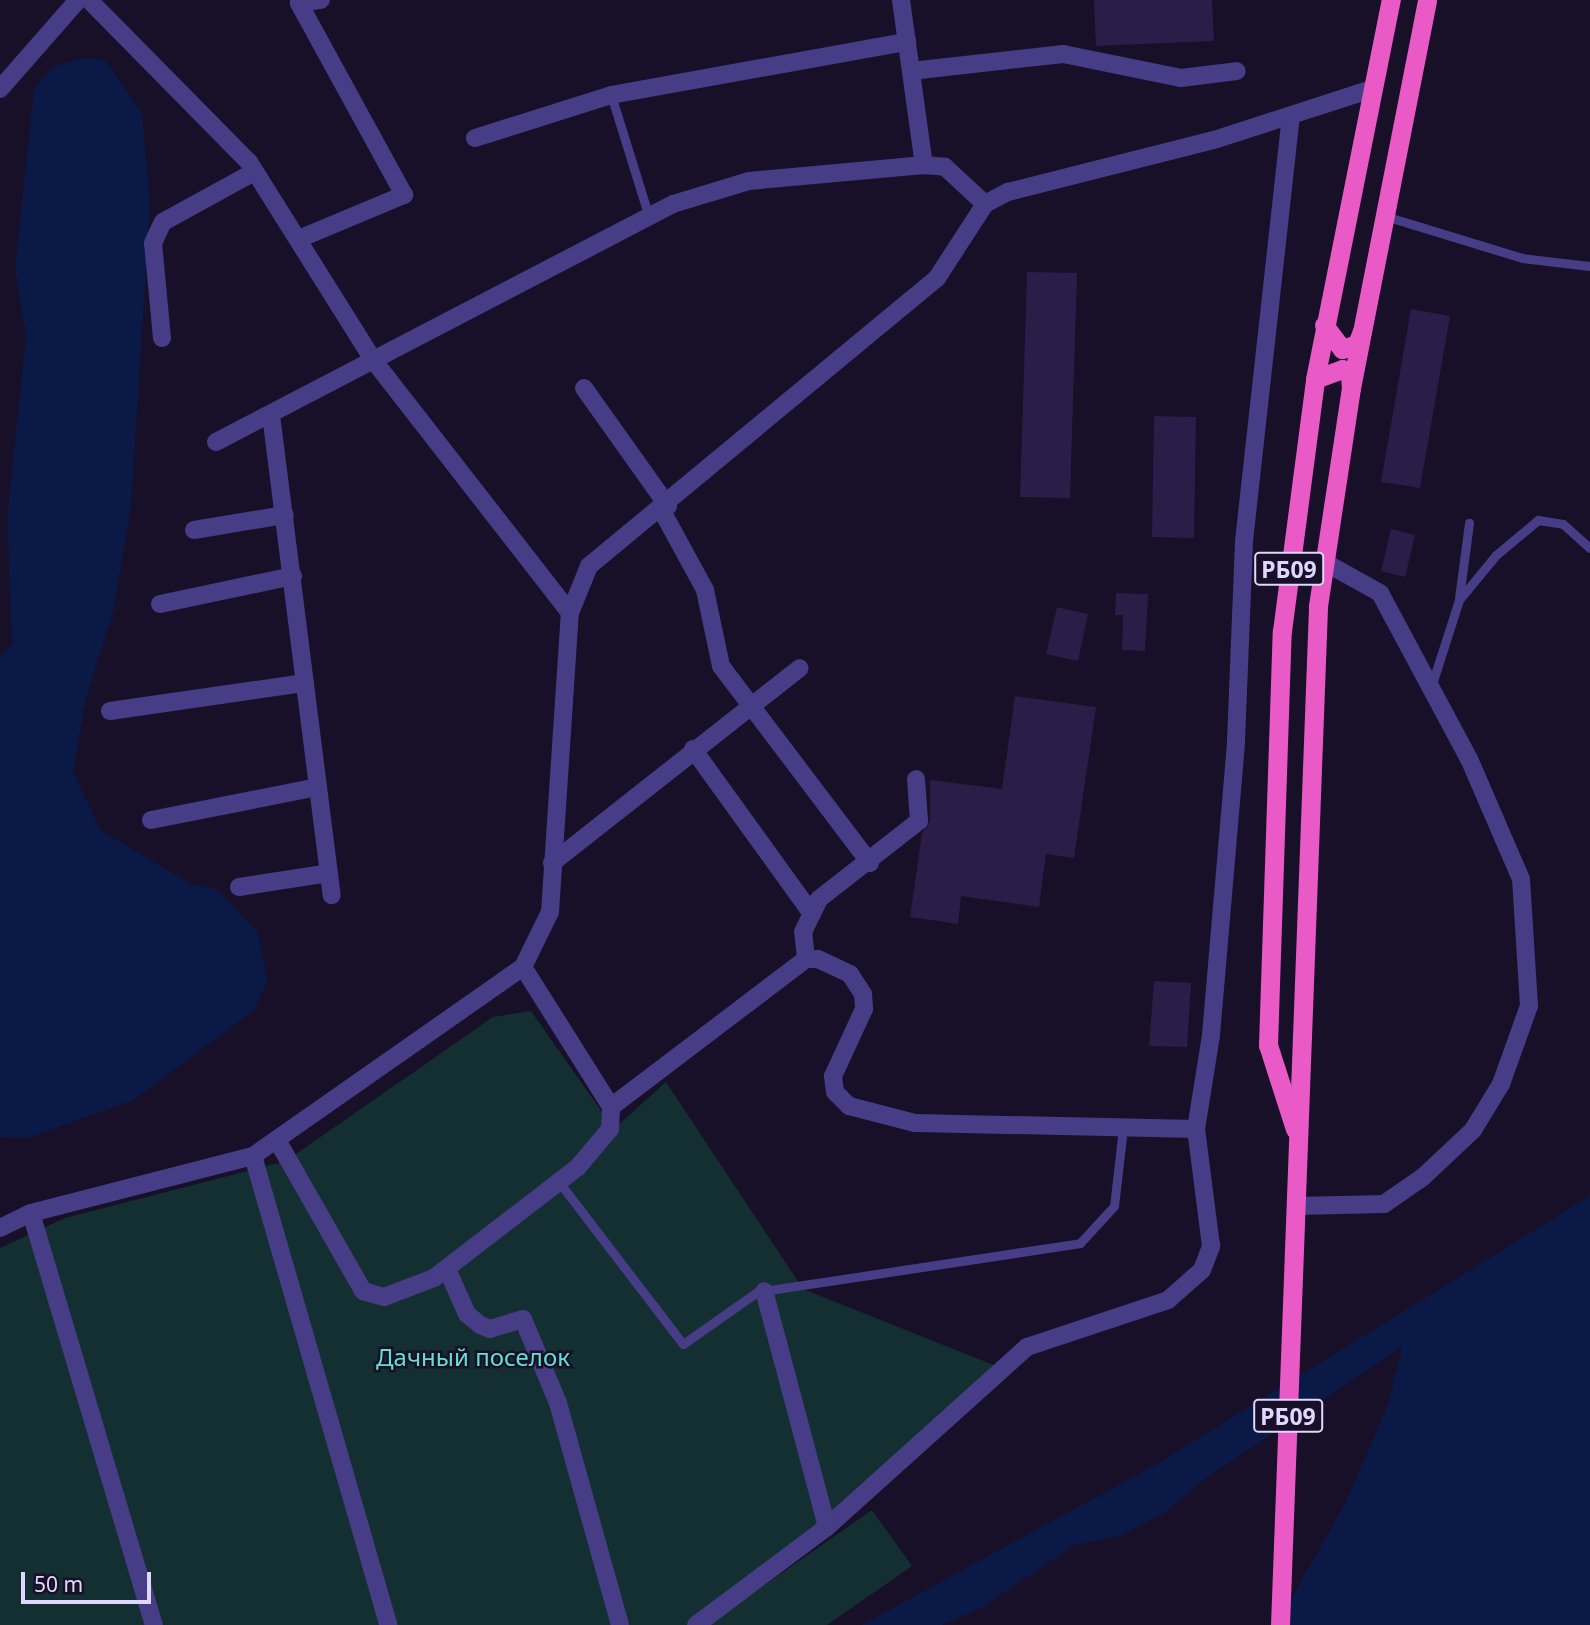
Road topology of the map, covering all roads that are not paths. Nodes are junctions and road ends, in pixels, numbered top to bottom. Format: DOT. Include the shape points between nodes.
graph roads {
  1 [pos="78,0"];
  2 [pos="89,0"];
  3 [pos="321,0"];
  4 [pos="901,0"];
  5 [pos="1391,0"];
  6 [pos="1427,0"];
  7 [pos="907,42"];
  8 [pos="911,71"];
  9 [pos="1237,71"];
  10 [pos="0,89"];
  11 [pos="1370,90"];
  12 [pos="611,95"];
  13 [pos="1291,116"];
  14 [pos="475,138"];
  15 [pos="924,165"];
  16 [pos="254,172"];
  17 [pos="985,204"];
  18 [pos="1385,216"];
  19 [pos="649,217"];
  20 [pos="301,238"];
  21 [pos="1590,266"];
  22 [pos="1324,325"];
  23 [pos="1363,329"];
  24 [pos="162,338"];
  25 [pos="374,362"];
  26 [pos="1315,379"];
  27 [pos="584,388"];
  28 [pos="1351,388"];
  29 [pos="271,415"];
  30 [pos="216,442"];
  31 [pos="665,508"];
  32 [pos="285,515"];
  33 [pos="1469,523"];
  34 [pos="194,530"];
  35 [pos="1590,548"];
  36 [pos="1324,562"];
  37 [pos="293,576"];
  38 [pos="1459,600"];
  39 [pos="160,604"];
  40 [pos="570,613"];
  41 [pos="800,667"];
  42 [pos="305,683"];
  43 [pos="1429,693"];
  44 [pos="755,704"];
  45 [pos="110,711"];
  46 [pos="693,748"];
  47 [pos="916,779"];
  48 [pos="318,787"];
  49 [pos="151,820"];
  50 [pos="552,863"];
  51 [pos="870,863"];
  52 [pos="330,873"];
  53 [pos="239,887"];
  54 [pos="332,895"];
  55 [pos="810,911"];
  56 [pos="806,959"];
  57 [pos="523,967"];
  58 [pos="611,1107"];
  59 [pos="1123,1128"];
  60 [pos="1196,1129"];
  61 [pos="277,1140"];
  62 [pos="1299,1143"];
  63 [pos="253,1156"];
  64 [pos="559,1182"];
  65 [pos="1296,1206"];
  66 [pos="31,1213"];
  67 [pos="0,1228"];
  68 [pos="447,1269"];
  69 [pos="764,1291"];
  70 [pos="827,1527"];
  71 [pos="154,1625"];
  72 [pos="388,1625"];
  73 [pos="620,1625"];
  74 [pos="696,1625"];
  75 [pos="1280,1625"];
  1 -- 10 [label="street"];
  2 -- 16 [label="street"];
  3 -- 20 [label="street" via="299,3 404,195"];
  4 -- 7 [label="street"];
  5 -- 11 [label="highway, РБ09"];
  6 -- 18 [label="highway, РБ09"];
  7 -- 8 [label="street"];
  7 -- 12 [label="street"];
  8 -- 9 [label="street" via="1063,54 1181,78"];
  8 -- 15 [label="street"];
  11 -- 13 [label="street"];
  11 -- 22 [label="highway, РБ09"];
  12 -- 14 [label="street"];
  12 -- 19 [label="lane"];
  13 -- 17 [label="street" via="1007,192"];
  13 -- 60 [label="street" via="1244,541 1235,754 1212,1035"];
  15 -- 17 [label="street" via="951,171"];
  15 -- 19 [label="street" via="748,181"];
  16 -- 20 [label="street"];
  16 -- 24 [label="street" via="163,222 153,243"];
  17 -- 31 [label="street" via="937,278"];
  18 -- 21 [label="lane" via="1522,258"];
  18 -- 23 [label="highway, РБ09"];
  19 -- 25 [label="street"];
  20 -- 25 [label="street"];
  22 -- 23 [label="highway" via="1342,349 1357,344"];
  22 -- 26 [label="highway, РБ09"];
  23 -- 28 [label="highway, РБ09"];
  25 -- 29 [label="street"];
  25 -- 40 [label="street"];
  26 -- 28 [label="highway" via="1342,369"];
  26 -- 62 [label="highway, РБ09" via="1282,631 1268,1045"];
  27 -- 31 [label="street"];
  28 -- 36 [label="highway, РБ09"];
  29 -- 30 [label="street"];
  29 -- 32 [label="street"];
  31 -- 40 [label="street" via="589,566"];
  31 -- 44 [label="street" via="705,590 720,666"];
  32 -- 34 [label="street"];
  32 -- 37 [label="street"];
  33 -- 38 [label="lane"];
  35 -- 38 [label="lane" via="1563,524 1538,520 1496,555"];
  36 -- 43 [label="street" via="1380,593"];
  36 -- 62 [label="highway, РБ09"];
  37 -- 39 [label="street"];
  37 -- 42 [label="street"];
  38 -- 43 [label="lane"];
  40 -- 50 [label="street"];
  41 -- 44 [label="street"];
  42 -- 45 [label="street"];
  42 -- 48 [label="street"];
  43 -- 65 [label="street" via="1469,759 1521,879 1529,1006 1501,1084 1473,1130 1423,1177 1384,1204"];
  44 -- 46 [label="street"];
  44 -- 51 [label="street"];
  46 -- 50 [label="street"];
  46 -- 55 [label="street"];
  47 -- 51 [label="street" via="919,821"];
  48 -- 49 [label="street"];
  48 -- 52 [label="street"];
  50 -- 57 [label="street" via="550,912"];
  51 -- 55 [label="street"];
  52 -- 53 [label="street"];
  52 -- 54 [label="street"];
  55 -- 56 [label="street" via="803,932"];
  56 -- 58 [label="street"];
  56 -- 59 [label="street" via="850,974 863,994 864,1009 833,1076 835,1093 849,1106 915,1123"];
  57 -- 58 [label="street"];
  57 -- 61 [label="street"];
  58 -- 64 [label="street" via="602,1141"];
  59 -- 60 [label="street"];
  59 -- 69 [label="lane" via="1114,1206 1080,1243"];
  60 -- 70 [label="street" via="1211,1246 1184,1290 1141,1312 1027,1347"];
  61 -- 63 [label="street"];
  61 -- 68 [label="street" via="363,1290 398,1295"];
  62 -- 65 [label="highway, РБ09"];
  63 -- 66 [label="street"];
  63 -- 72 [label="street"];
  64 -- 68 [label="street"];
  64 -- 69 [label="lane" via="683,1344"];
  65 -- 75 [label="highway, РБ09"];
  66 -- 67 [label="street"];
  66 -- 71 [label="street"];
  68 -- 73 [label="street" via="467,1314 480,1325 490,1329 523,1319 558,1403"];
  69 -- 70 [label="street"];
  70 -- 74 [label="street"];
}
